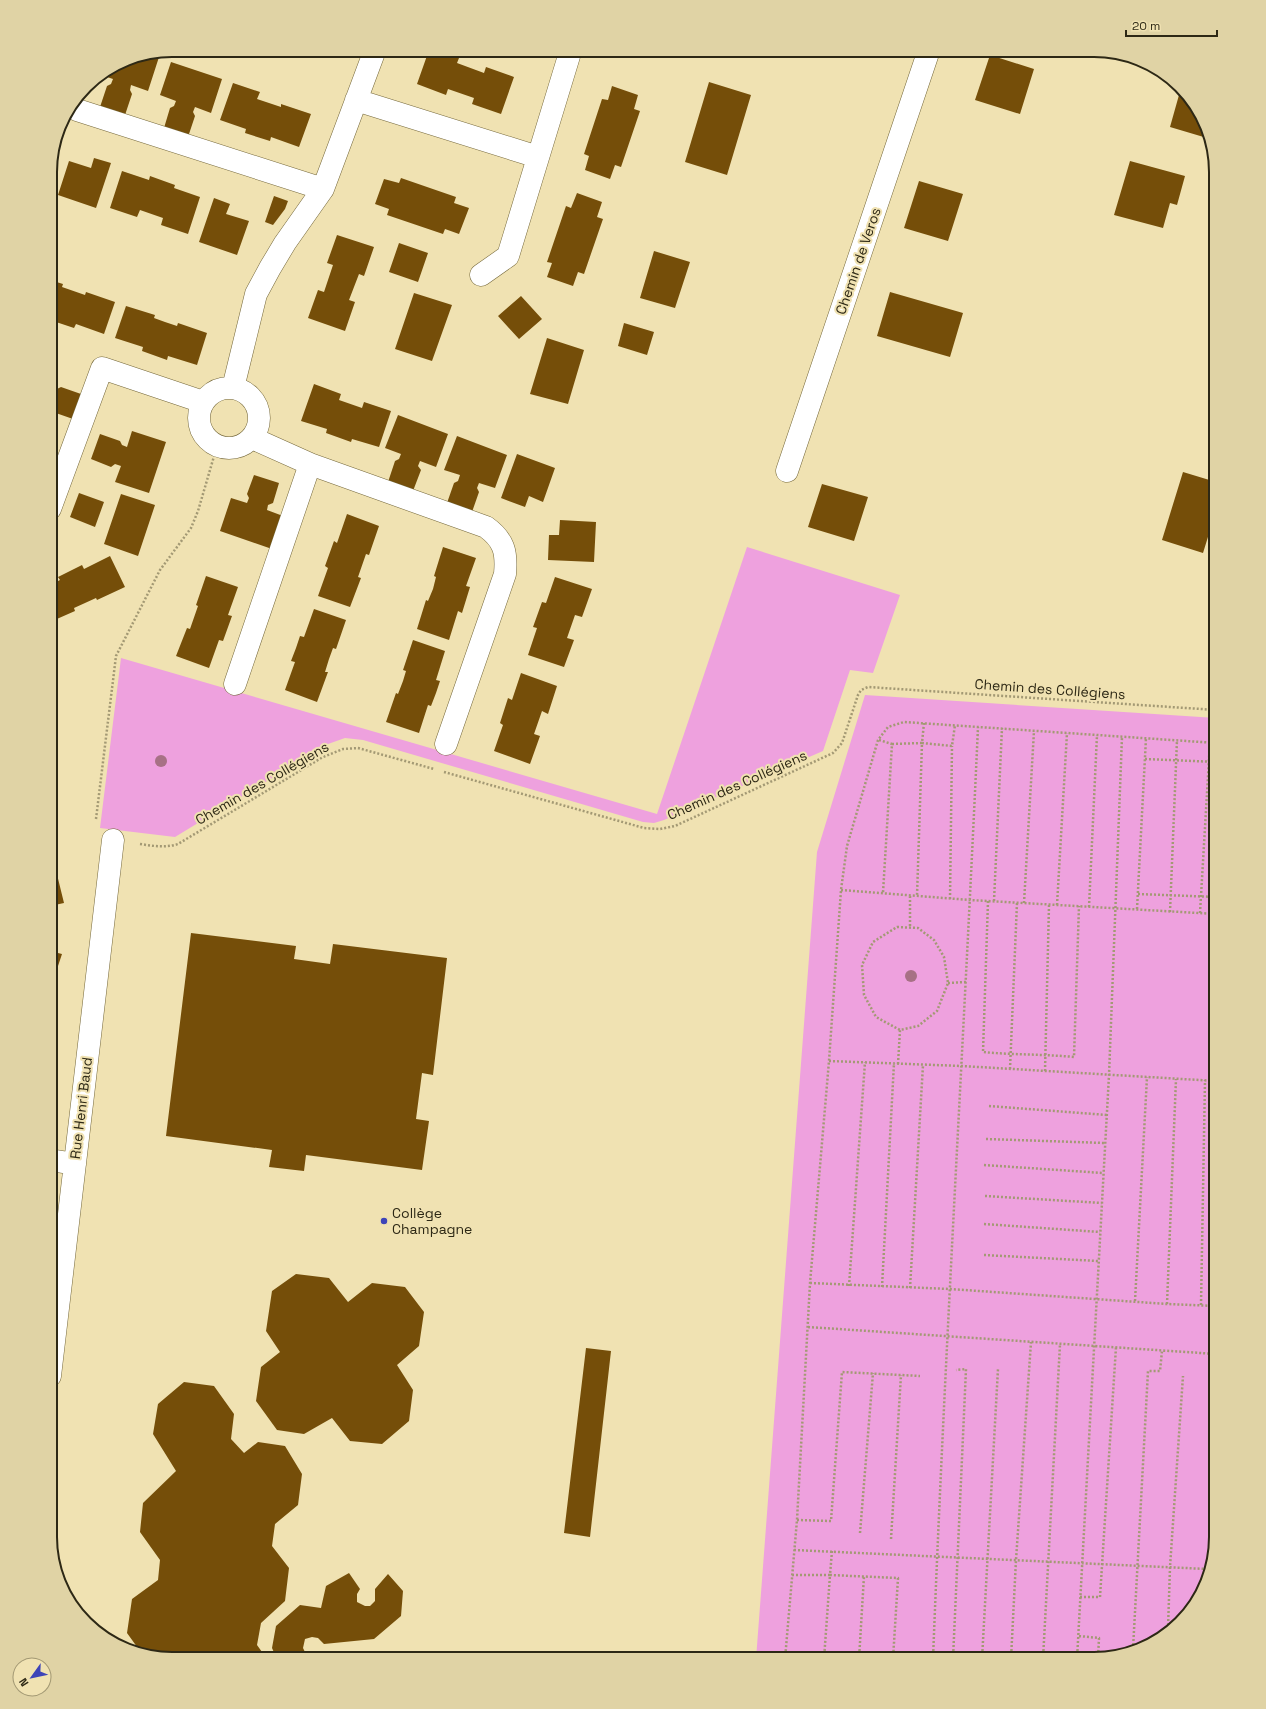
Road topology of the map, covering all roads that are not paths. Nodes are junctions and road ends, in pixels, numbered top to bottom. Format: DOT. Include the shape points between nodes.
graph roads {
  1 [pos="371,57"];
  2 [pos="569,57"];
  3 [pos="926,57"];
  4 [pos="356,100"];
  5 [pos="77,110"];
  6 [pos="538,157"];
  7 [pos="323,189"];
  8 [pos="481,275"];
  9 [pos="233,388"];
  10 [pos="203,402"];
  11 [pos="252,438"];
  12 [pos="310,464"];
  13 [pos="787,471"];
  14 [pos="57,490"];
  15 [pos="235,684"];
  16 [pos="446,744"];
  17 [pos="113,840"];
  18 [pos="57,1161"];
  19 [pos="75,1164"];
  20 [pos="57,1317"];
  1 -- 4 [label="street"];
  2 -- 6 [label="street"];
  3 -- 13 [label="street, Chemin de Veros"];
  4 -- 6 [label="street"];
  4 -- 7 [label="street"];
  5 -- 7 [label="street"];
  6 -- 8 [label="street" via="508,256"];
  7 -- 9 [label="street" via="285,243 256,294"];
  9 -- 10 [label="street" via="216,390"];
  9 -- 11 [label="street" via="244,391 258,407 258,429"];
  10 -- 11 [label="street" via="198,416 199,424 205,437 217,446 232,448"];
  10 -- 14 [label="street" via="102,368"];
  11 -- 12 [label="street"];
  12 -- 15 [label="street"];
  12 -- 16 [label="street" via="486,527 502,542 506,561 505,574"];
  17 -- 19 [label="street, Rue Henri Baud"];
  18 -- 19 [label="street"];
  19 -- 20 [label="street, Rue Henri Baud"];
}
